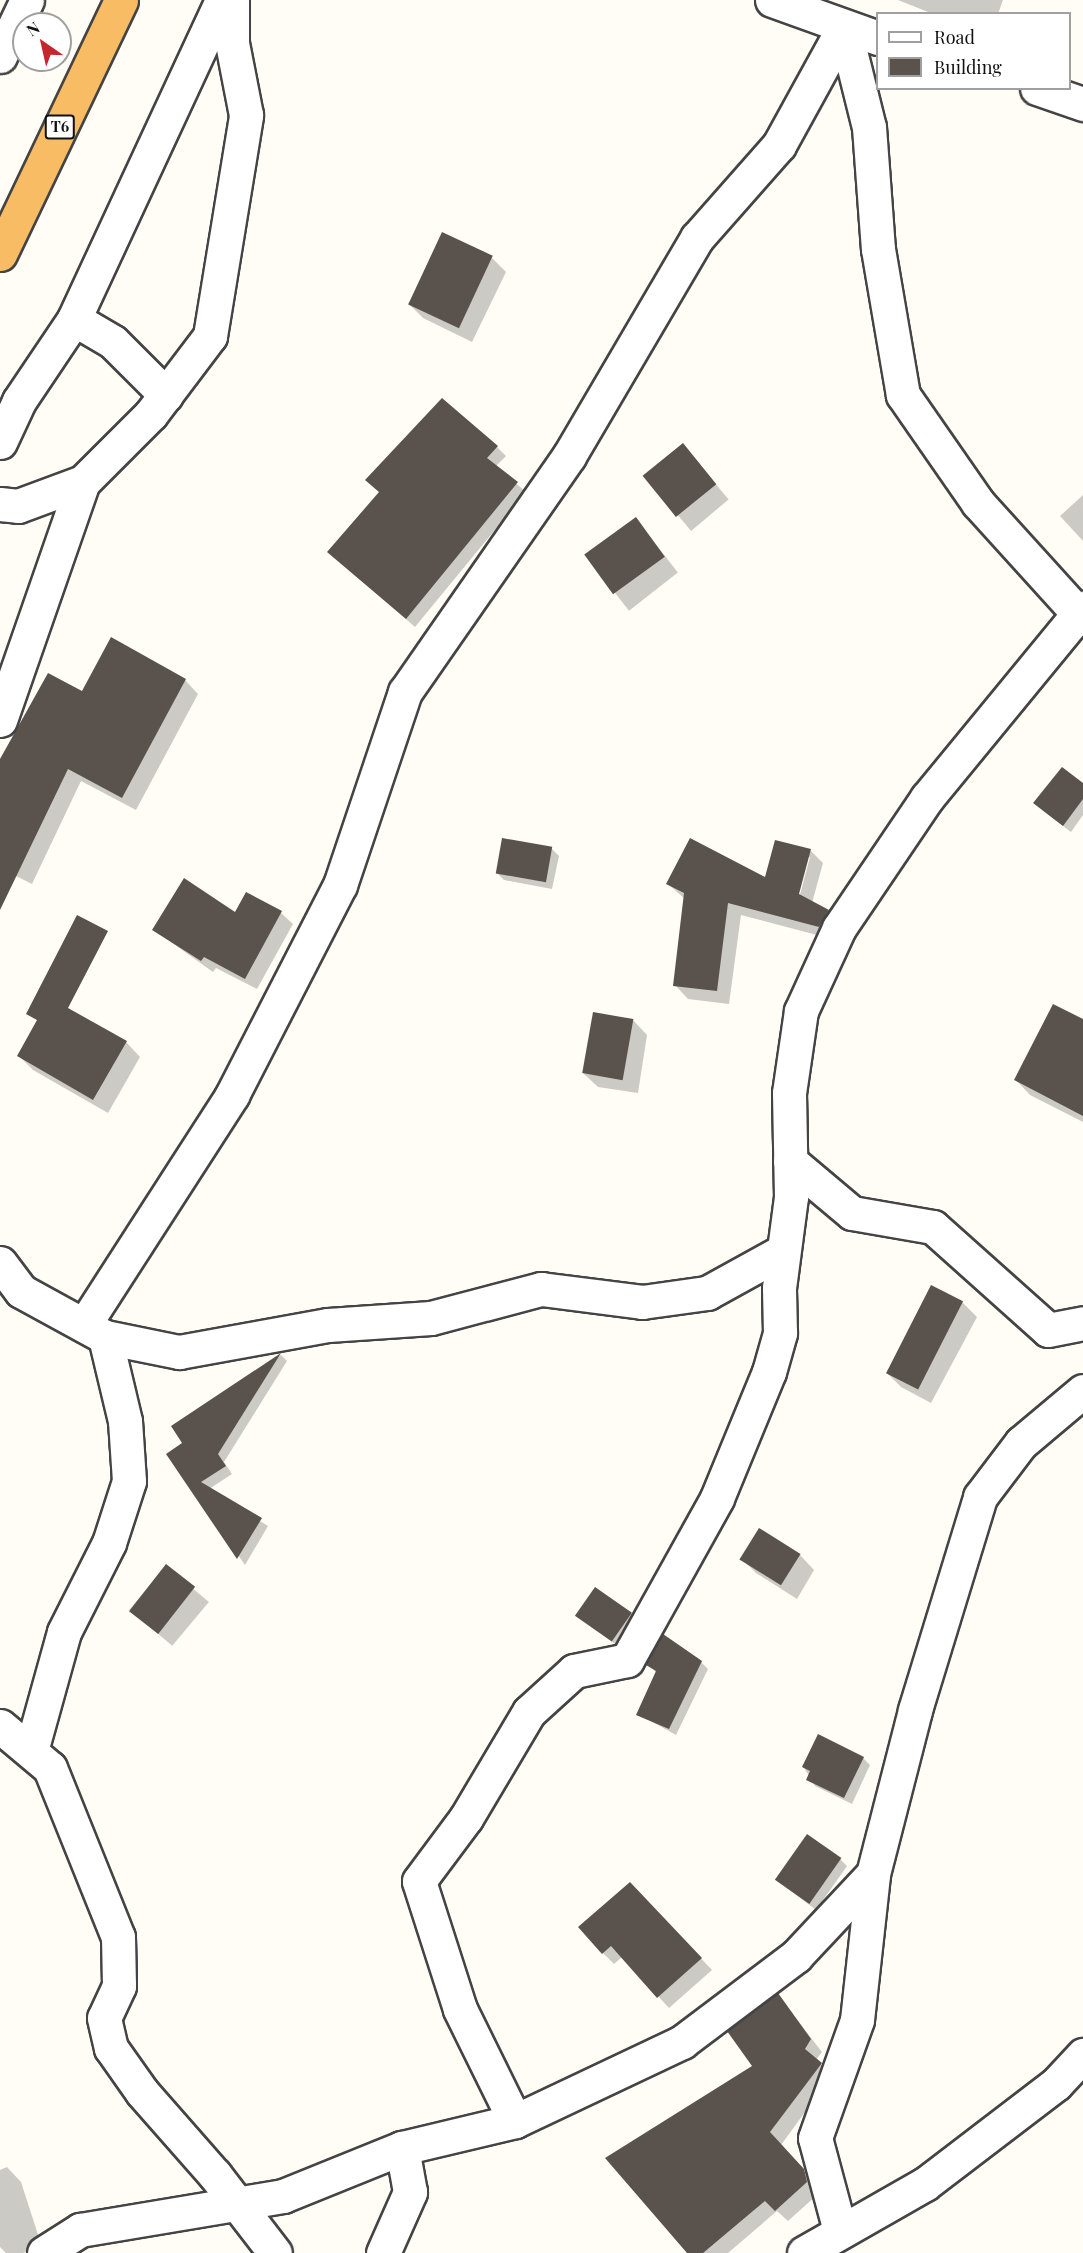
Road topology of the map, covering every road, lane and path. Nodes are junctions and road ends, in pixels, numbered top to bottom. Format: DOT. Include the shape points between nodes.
graph roads {
  1 [pos="27,0"];
  2 [pos="121,0"];
  3 [pos="222,0"];
  4 [pos="232,0"];
  5 [pos="772,0"];
  6 [pos="844,27"];
  7 [pos="876,37"];
  8 [pos="0,56"];
  9 [pos="1043,90"];
  10 [pos="1083,104"];
  11 [pos="0,254"];
  12 [pos="74,319"];
  13 [pos="166,395"];
  14 [pos="0,442"];
  15 [pos="82,482"];
  16 [pos="0,504"];
  17 [pos="1081,614"];
  18 [pos="0,720"];
  19 [pos="790,1161"];
  20 [pos="783,1251"];
  21 [pos="0,1263"];
  22 [pos="1083,1323"];
  23 [pos="94,1331"];
  24 [pos="1083,1391"];
  25 [pos="0,1725"];
  26 [pos="31,1751"];
  27 [pos="873,1874"];
  28 [pos="1083,2055"];
  29 [pos="515,2121"];
  30 [pos="402,2148"];
  31 [pos="235,2201"];
  32 [pos="840,2231"];
  33 [pos="44,2253"];
  34 [pos="275,2253"];
  35 [pos="383,2253"];
  36 [pos="804,2253"];
  1 -- 8 [label="street"];
  2 -- 11 [label="highway, T6"];
  3 -- 12 [label="street"];
  4 -- 13 [label="street" via="232,43 246,115 210,336"];
  5 -- 6 [label="street"];
  6 -- 7 [label="street"];
  6 -- 17 [label="street" via="869,127 879,249 903,395 978,503"];
  6 -- 23 [label="street" via="779,145 697,238 569,456 405,692 340,885 232,1095"];
  9 -- 10 [label="street"];
  12 -- 13 [label="street" via="113,342"];
  12 -- 14 [label="street" via="19,401"];
  13 -- 15 [label="street"];
  15 -- 16 [label="street" via="18,506"];
  15 -- 18 [label="street"];
  17 -- 19 [label="street" via="927,798 839,928 801,1011 789,1093"];
  19 -- 20 [label="street" via="791,1197"];
  19 -- 22 [label="street" via="852,1214 933,1227 1048,1330"];
  20 -- 23 [label="street" via="707,1293 642,1302 540,1289 430,1318 328,1325 179,1352"];
  20 -- 29 [label="street" via="778,1288 780,1333 769,1372 717,1498 627,1660 574,1671 530,1712 466,1818 419,1881 460,2009"];
  21 -- 23 [label="street" via="21,1291"];
  23 -- 26 [label="street" via="125,1421 129,1481 109,1544 64,1632"];
  24 -- 27 [label="street" via="1021,1443 980,1497 915,1710"];
  25 -- 26 [label="street"];
  26 -- 31 [label="street" via="50,1768 118,1937 119,1986 104,2018 111,2048 141,2092"];
  27 -- 29 [label="street" via="796,1956 682,2042"];
  27 -- 32 [label="street" via="857,2020 815,2138"];
  28 -- 32 [label="street" via="1056,2084 925,2184"];
  29 -- 30 [label="street"];
  30 -- 31 [label="street" via="283,2196"];
  30 -- 35 [label="street" via="410,2192"];
  31 -- 33 [label="street" via="80,2230"];
  31 -- 34 [label="street"];
  32 -- 36 [label="street"];
}
